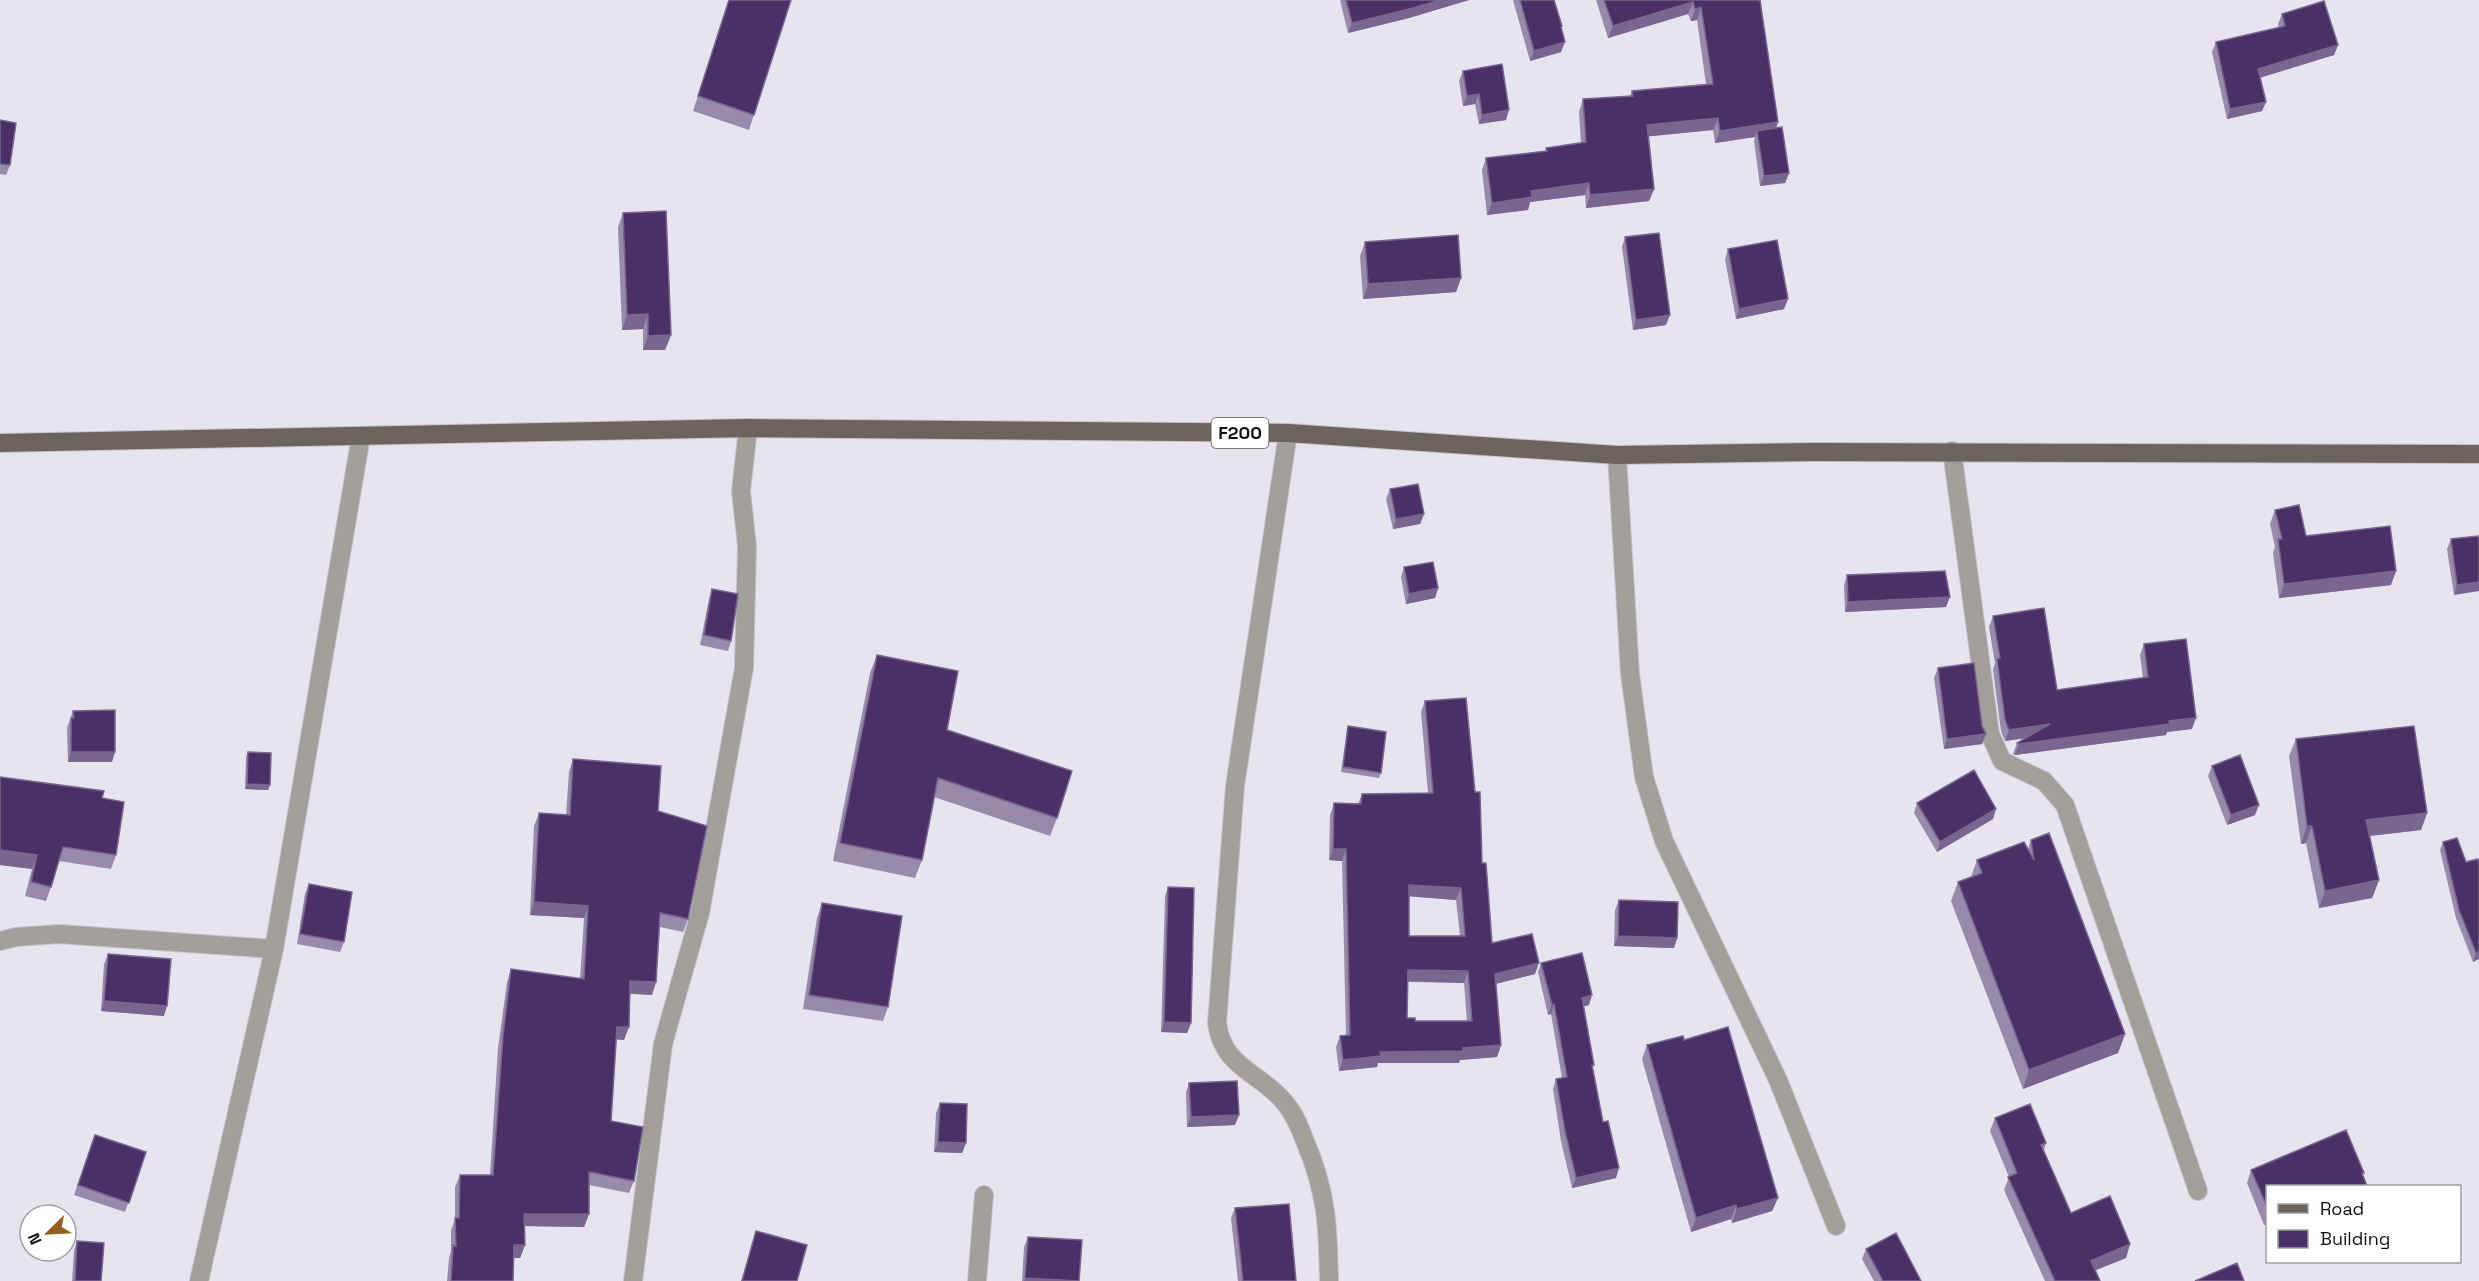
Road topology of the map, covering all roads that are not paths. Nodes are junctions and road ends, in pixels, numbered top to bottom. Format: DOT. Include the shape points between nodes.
graph roads {
  1 [pos="748,428"];
  2 [pos="1288,433"];
  3 [pos="361,436"];
  4 [pos="0,443"];
  5 [pos="1952,451"];
  6 [pos="2479,454"];
  7 [pos="1617,455"];
  8 [pos="0,941"];
  9 [pos="274,949"];
  10 [pos="2198,1191"];
  11 [pos="984,1195"];
  12 [pos="1836,1226"];
  13 [pos="200,1281"];
  14 [pos="633,1281"];
  15 [pos="977,1281"];
  16 [pos="1329,1281"];
  1 -- 2 [label="main road, F200"];
  1 -- 3 [label="main road, F200"];
  1 -- 14 [label="street" via="741,491 747,546 744,668 700,913 663,1044"];
  2 -- 7 [label="main road, F200"];
  2 -- 16 [label="street" via="1235,786 1217,1023 1219,1039 1228,1054 1286,1103 1296,1119 1314,1162 1328,1219"];
  3 -- 4 [label="main road, F200"];
  3 -- 9 [label="street"];
  5 -- 6 [label="main road, F200"];
  5 -- 7 [label="main road, F200"];
  5 -- 10 [label="street" via="1990,734 2002,761 2044,780 2064,806"];
  7 -- 12 [label="street" via="1630,674 1644,777 1664,841 1778,1080"];
  8 -- 9 [label="street" via="59,934"];
  9 -- 13 [label="street"];
  11 -- 15 [label="street"];
}
